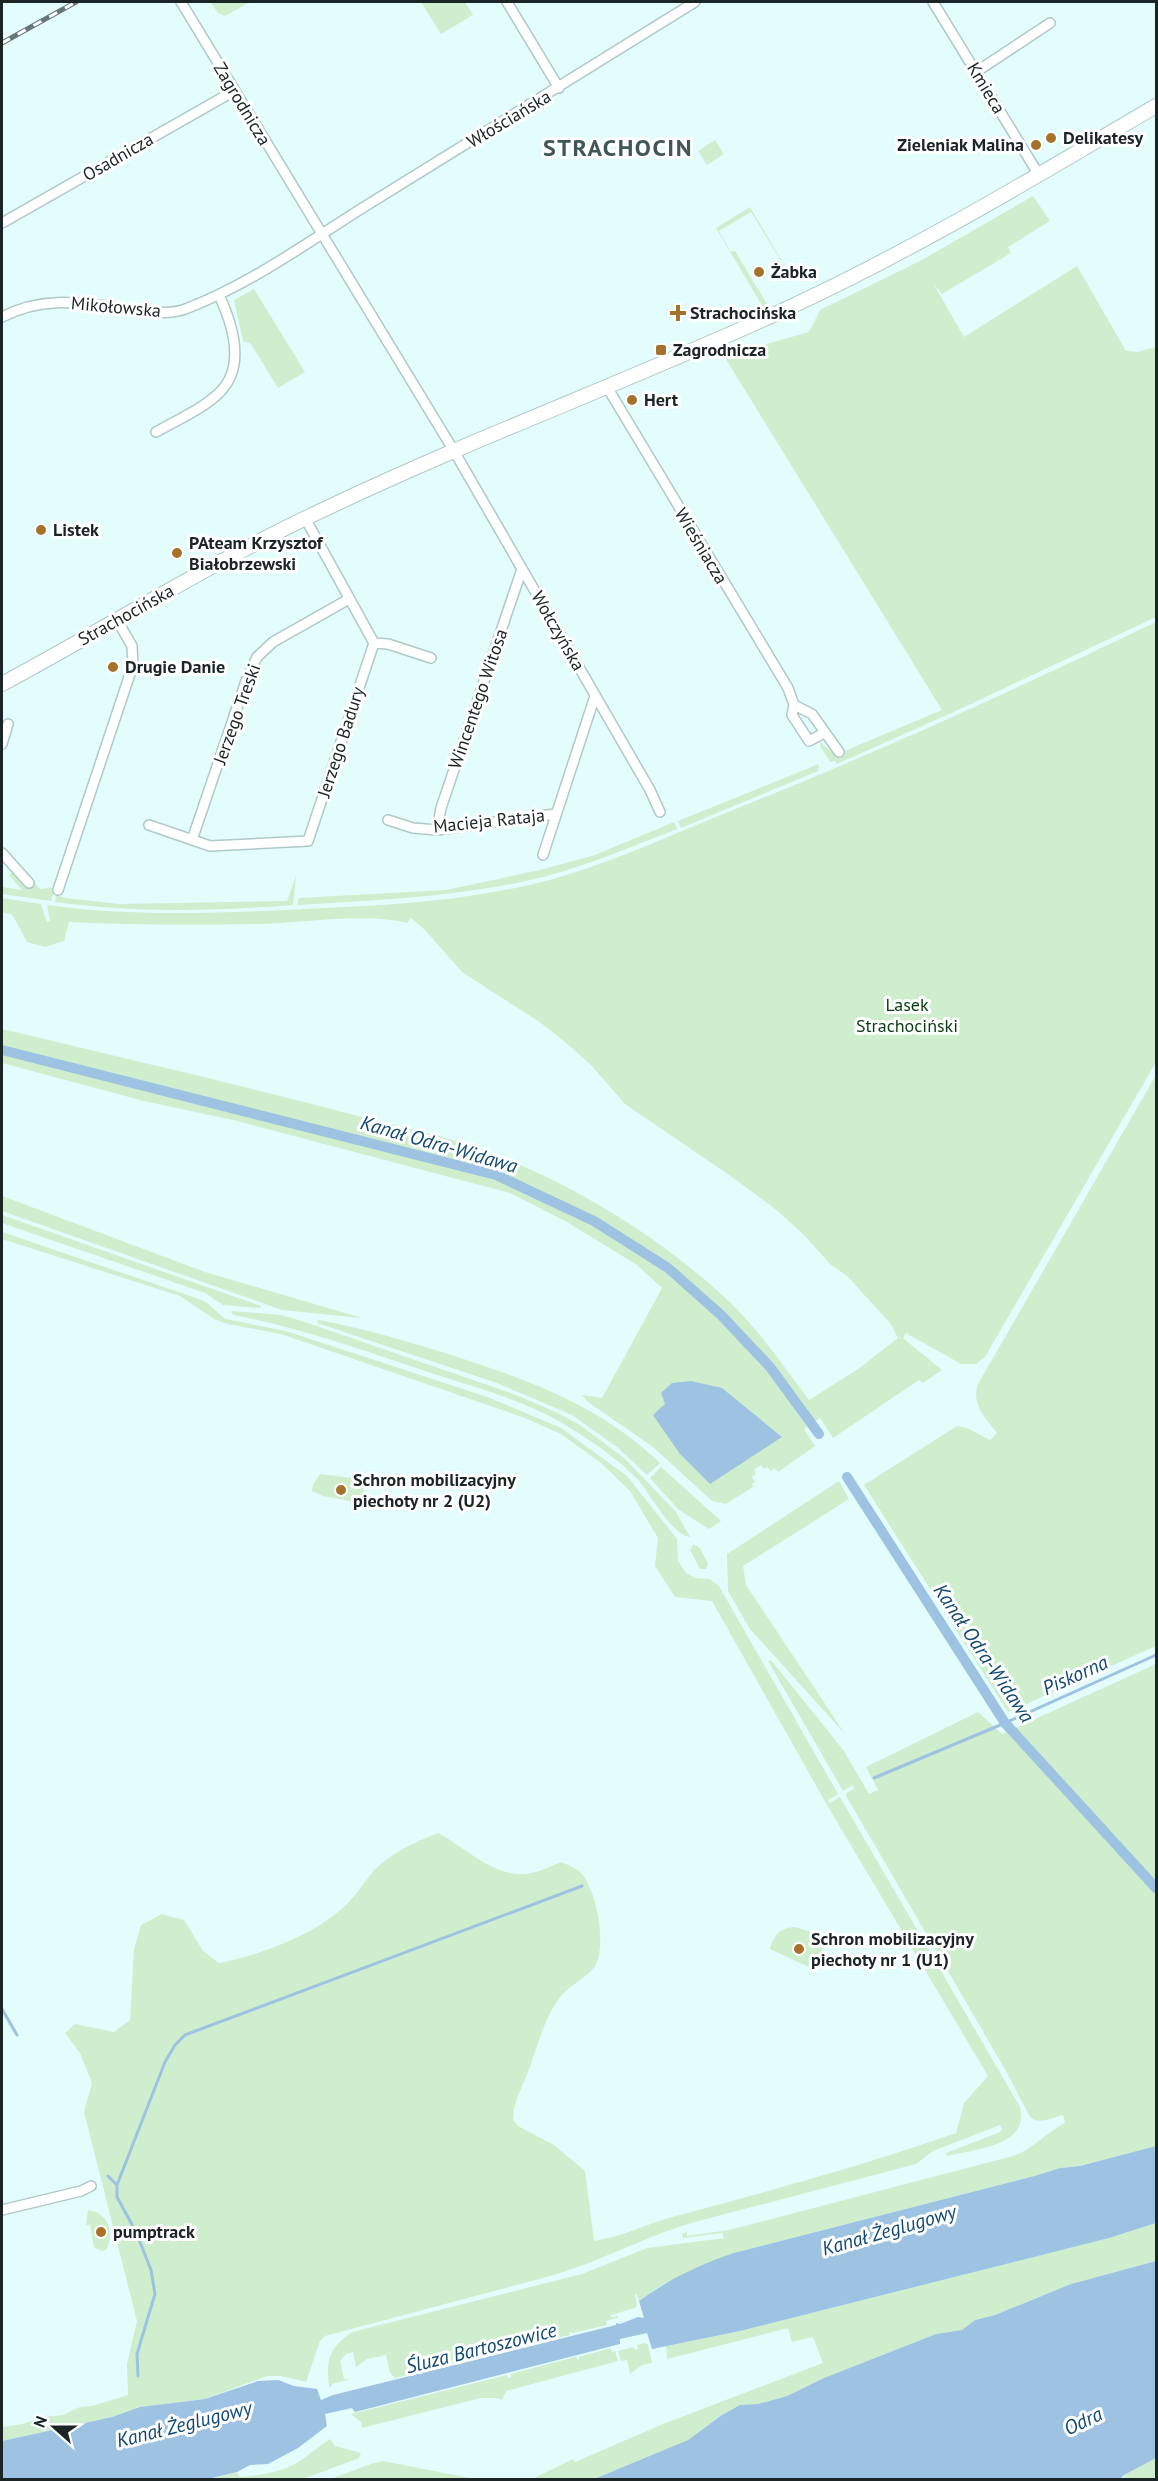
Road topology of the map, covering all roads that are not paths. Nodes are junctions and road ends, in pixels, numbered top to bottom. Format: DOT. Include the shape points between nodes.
graph roads {
  1 [pos="181,2"];
  2 [pos="507,2"];
  3 [pos="695,2"];
  4 [pos="933,2"];
  5 [pos="1050,23"];
  6 [pos="976,72"];
  7 [pos="559,88"];
  8 [pos="234,91"];
  9 [pos="1156,106"];
  10 [pos="1039,175"];
  11 [pos="2,223"];
  12 [pos="322,235"];
  13 [pos="219,295"];
  14 [pos="2,317"];
  15 [pos="607,387"];
  16 [pos="156,432"];
  17 [pos="454,451"];
  18 [pos="305,518"];
  19 [pos="522,569"];
  20 [pos="349,599"];
  21 [pos="117,620"];
  22 [pos="374,643"];
  23 [pos="431,658"];
  24 [pos="2,684"];
  25 [pos="595,696"];
  26 [pos="794,705"];
  27 [pos="8,724"];
  28 [pos="824,733"];
  29 [pos="2,744"];
  30 [pos="839,752"];
  31 [pos="660,812"];
  32 [pos="555,814"];
  33 [pos="388,820"];
  34 [pos="149,825"];
  35 [pos="437,830"];
  36 [pos="192,840"];
  37 [pos="2,853"];
  38 [pos="543,855"];
  39 [pos="29,883"];
  40 [pos="58,890"];
  41 [pos="91,2186"];
  42 [pos="2,2210"];
  1 -- 8 [label="street, Zagrodnicza"];
  2 -- 7 [label="street"];
  3 -- 7 [label="street, Włościańska"];
  4 -- 6 [label="street, Kmieca"];
  5 -- 6 [label="street"];
  6 -- 10 [label="street, Kmieca"];
  7 -- 12 [label="street, Włościańska"];
  8 -- 11 [label="street, Osadnicza"];
  8 -- 12 [label="street, Zagrodnicza"];
  9 -- 10 [label="main road, Strachocińska"];
  10 -- 15 [label="main road, Strachocińska" via="860,273"];
  12 -- 13 [label="street, Mikołowska"];
  12 -- 17 [label="street, Zagrodnicza"];
  13 -- 14 [label="street, Mikołowska" via="180,311 45,302"];
  13 -- 16 [label="street" via="234,348 229,379 208,402"];
  15 -- 17 [label="main road, Strachocińska"];
  15 -- 26 [label="street, Wieśniacza" via="788,688"];
  17 -- 18 [label="main road, Strachocińska"];
  17 -- 19 [label="street, Wołczyńska"];
  18 -- 20 [label="street"];
  18 -- 21 [label="main road, Strachocińska"];
  19 -- 25 [label="street, Wołczyńska"];
  19 -- 35 [label="street, Wincentego Witosa" via="441,808"];
  20 -- 22 [label="street"];
  20 -- 36 [label="street, Jerzego Treski" via="273,642 257,657"];
  21 -- 24 [label="main road, Strachocińska"];
  21 -- 40 [label="street" via="132,646 134,665"];
  22 -- 23 [label="street"];
  22 -- 36 [label="street, Jerzego Badury" via="308,842 210,846"];
  25 -- 31 [label="street, Wołczyńska"];
  25 -- 32 [label="street"];
  26 -- 28 [label="street, Wieśniacza" via="812,714"];
  26 -- 28 [label="street, Wieśniacza" via="792,715 809,741"];
  27 -- 29 [label="street"];
  28 -- 30 [label="street, Wieśniacza"];
  32 -- 35 [label="street, Macieja Rataja"];
  32 -- 38 [label="street"];
  33 -- 35 [label="street, Macieja Rataja"];
  34 -- 36 [label="street"];
  37 -- 39 [label="street"];
  41 -- 42 [label="street"];
}
